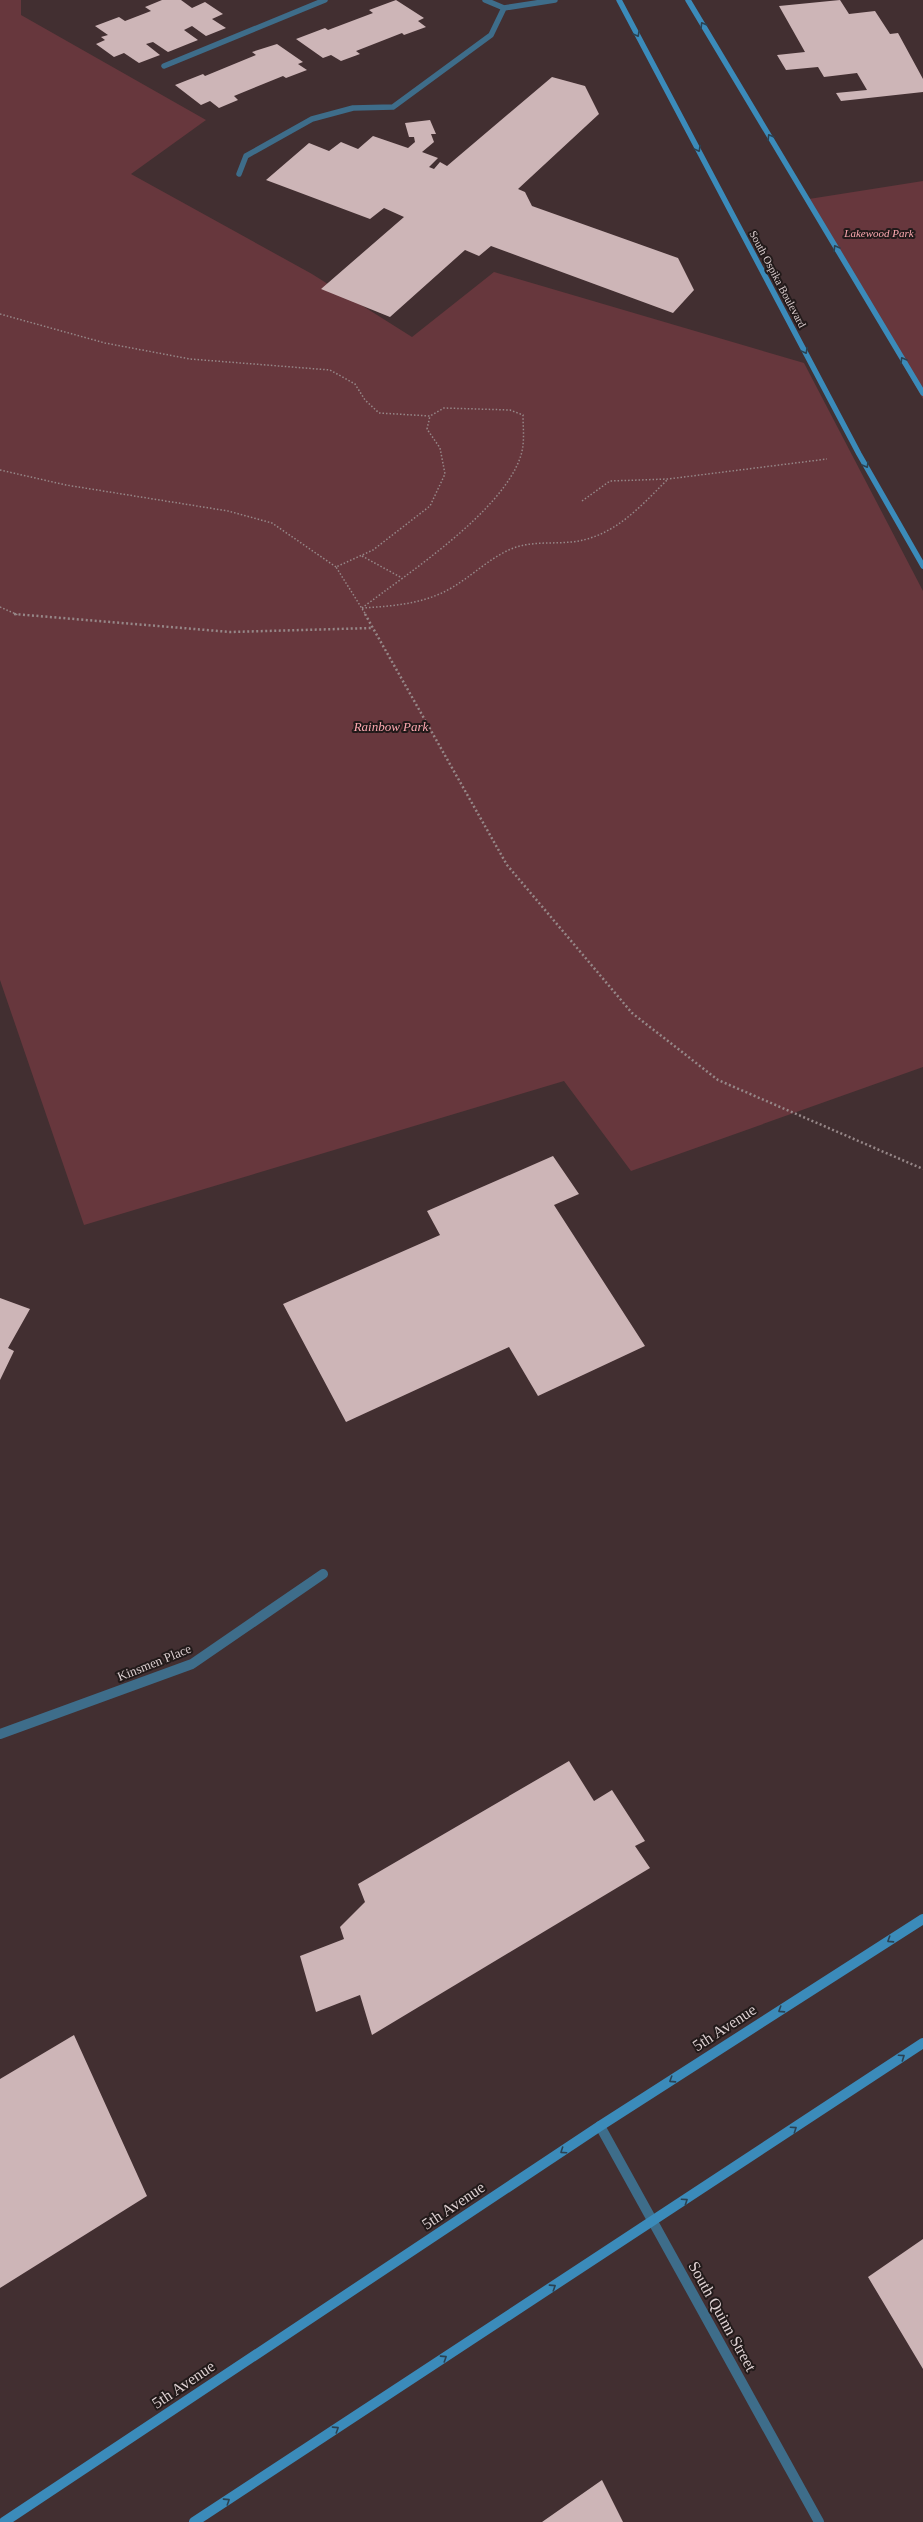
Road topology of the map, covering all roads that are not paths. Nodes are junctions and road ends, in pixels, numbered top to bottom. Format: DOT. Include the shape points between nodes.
graph roads {
  1 [pos="325,0"];
  2 [pos="485,0"];
  3 [pos="554,0"];
  4 [pos="619,0"];
  5 [pos="688,0"];
  6 [pos="504,8"];
  7 [pos="164,66"];
  8 [pos="239,174"];
  9 [pos="923,393"];
  10 [pos="923,566"];
  11 [pos="323,1574"];
  12 [pos="0,1734"];
  13 [pos="923,1918"];
  14 [pos="923,2043"];
  15 [pos="600,2126"];
  16 [pos="653,2222"];
  17 [pos="199,2521"];
  18 [pos="4,2522"];
  19 [pos="819,2522"];
  1 -- 7 [label="street"];
  2 -- 6 [label="street"];
  3 -- 6 [label="street"];
  4 -- 10 [label="main road, South Ospika Boulevard, one-way" via="859,454"];
  9 -- 5 [label="main road, one-way"];
  6 -- 8 [label="street" via="491,35 393,107 353,108 312,119 246,156"];
  11 -- 12 [label="street, Kinsmen Place" via="192,1664"];
  13 -- 15 [label="main road, 5th Avenue, one-way"];
  16 -- 14 [label="main road, one-way"];
  15 -- 16 [label="street, South Quinn Street"];
  15 -- 18 [label="main road, 5th Avenue, one-way"];
  17 -- 16 [label="main road, one-way"];
  16 -- 19 [label="street, South Quinn Street"];
}
